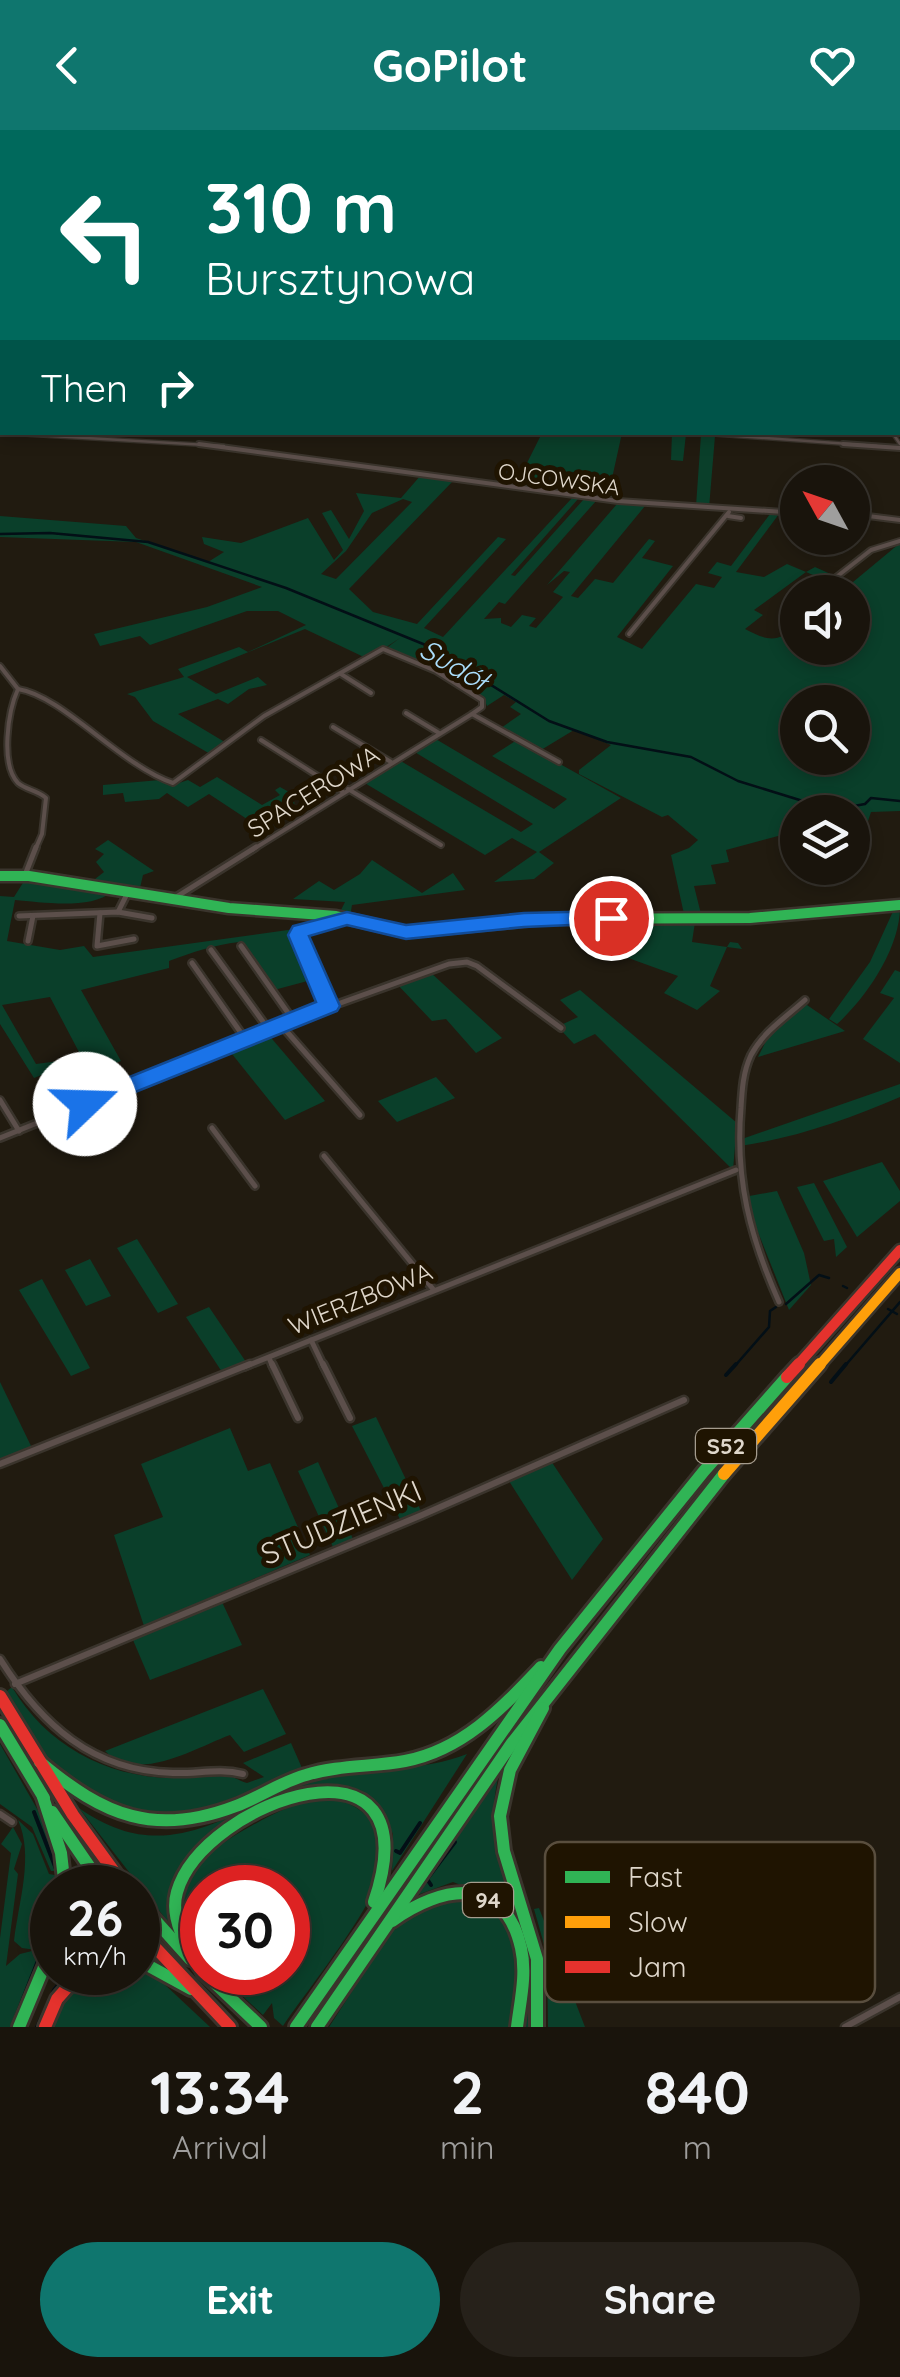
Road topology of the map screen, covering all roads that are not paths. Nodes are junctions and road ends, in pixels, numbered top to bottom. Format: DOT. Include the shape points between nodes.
graph roads {
  1 [pos="53,435"];
  2 [pos="728,435"];
  3 [pos="900,446"];
  4 [pos="780,512"];
  5 [pos="728,515"];
  6 [pos="870,516"];
  7 [pos="741,518"];
  8 [pos="900,520"];
  9 [pos="900,540"];
  10 [pos="838,575"];
  11 [pos="629,634"];
  12 [pos="0,666"];
  13 [pos="341,674"];
  14 [pos="18,688"];
  15 [pos="371,693"];
  16 [pos="406,713"];
  17 [pos="472,714"];
  18 [pos="333,727"];
  19 [pos="440,733"];
  20 [pos="261,740"];
  21 [pos="392,762"];
  22 [pos="559,762"];
  23 [pos="346,791"];
  24 [pos="441,846"];
  25 [pos="0,876"];
  26 [pos="26,876"];
  27 [pos="128,892"];
  28 [pos="173,900"];
  29 [pos="900,905"];
  30 [pos="118,912"];
  31 [pos="100,913"];
  32 [pos="20,916"];
  33 [pos="33,916"];
  34 [pos="152,918"];
  35 [pos="347,918"];
  36 [pos="134,939"];
  37 [pos="28,941"];
  38 [pos="241,946"];
  39 [pos="211,950"];
  40 [pos="192,964"];
  41 [pos="805,1000"];
  42 [pos="329,1006"];
  43 [pos="293,1020"];
  44 [pos="282,1024"];
  45 [pos="561,1028"];
  46 [pos="269,1030"];
  47 [pos="246,1040"];
  48 [pos="0,1100"];
  49 [pos="360,1114"];
  50 [pos="212,1128"];
  51 [pos="19,1131"];
  52 [pos="0,1138"];
  53 [pos="324,1156"];
  54 [pos="736,1170"];
  55 [pos="255,1186"];
  56 [pos="900,1250"];
  57 [pos="900,1273"];
  58 [pos="434,1290"];
  59 [pos="779,1302"];
  60 [pos="311,1340"];
  61 [pos="268,1356"];
  62 [pos="684,1400"];
  63 [pos="298,1418"];
  64 [pos="350,1418"];
  65 [pos="0,1464"];
  66 [pos="560,1649"];
  67 [pos="0,1659"];
  68 [pos="571,1661"];
  69 [pos="15,1684"];
  70 [pos="0,1696"];
  71 [pos="0,1725"];
  72 [pos="40,1762"];
  73 [pos="243,1774"];
  74 [pos="43,1797"];
  75 [pos="0,1814"];
  76 [pos="12,1822"];
  77 [pos="62,1865"];
  78 [pos="89,1865"];
  79 [pos="109,1865"];
  80 [pos="189,1865"];
  81 [pos="180,1883"];
  82 [pos="160,1925"];
  83 [pos="180,1927"];
  84 [pos="354,1940"];
  85 [pos="370,1944"];
  86 [pos="180,1947"];
  87 [pos="160,1954"];
  88 [pos="180,1977"];
  89 [pos="32,1995"];
  90 [pos="61,1995"];
  91 [pos="197,1995"];
  92 [pos="227,1995"];
  93 [pos="900,1997"];
  94 [pos="260,2026"];
  95 [pos="19,2027"];
  96 [pos="46,2027"];
  97 [pos="230,2027"];
  98 [pos="296,2027"];
  99 [pos="317,2027"];
  100 [pos="517,2027"];
  101 [pos="537,2027"];
  102 [pos="845,2027"];
  1 -- 5 [label="street, OJCOWSKA" via="159,439"];
  2 -- 3 [label="street"];
  4 -- 5 [label="street, OJCOWSKA"];
  5 -- 7 [label="street"];
  5 -- 11 [label="street"];
  6 -- 8 [label="street"];
  9 -- 10 [label="street" via="871,550"];
  12 -- 14 [label="street"];
  13 -- 14 [label="street" via="264,716 173,783 34,691"];
  13 -- 15 [label="street"];
  13 -- 17 [label="street" via="383,649 482,700"];
  14 -- 26 [label="street" via="4,722 1,761 15,782 46,798 42,834"];
  16 -- 19 [label="street"];
  17 -- 19 [label="street, SPACEROWA"];
  17 -- 22 [label="street"];
  18 -- 21 [label="street"];
  19 -- 21 [label="street, SPACEROWA"];
  20 -- 23 [label="street"];
  21 -- 23 [label="street, SPACEROWA"];
  23 -- 24 [label="street"];
  23 -- 28 [label="street, SPACEROWA"];
  25 -- 26 [label="main road"];
  26 -- 27 [label="main road"];
  27 -- 28 [label="main road"];
  27 -- 30 [label="street"];
  28 -- 35 [label="main road"];
  29 -- 35 [label="main road" via="750,918 544,919 406,932"];
  30 -- 31 [label="street"];
  30 -- 34 [label="street"];
  31 -- 33 [label="street"];
  31 -- 36 [label="street" via="98,946"];
  32 -- 33 [label="street"];
  33 -- 37 [label="street"];
  35 -- 42 [label="street" via="298,934"];
  38 -- 43 [label="street"];
  39 -- 46 [label="street"];
  40 -- 47 [label="street"];
  41 -- 54 [label="street" via="751,1055 742,1084"];
  42 -- 43 [label="street"];
  42 -- 45 [label="street" via="445,965 472,963"];
  43 -- 44 [label="street"];
  44 -- 46 [label="street"];
  44 -- 49 [label="street"];
  46 -- 47 [label="street"];
  47 -- 51 [label="street"];
  48 -- 51 [label="street"];
  50 -- 55 [label="street"];
  51 -- 52 [label="street"];
  53 -- 58 [label="street"];
  54 -- 58 [label="street, WIERZBOWA"];
  54 -- 59 [label="street" via="746,1223"];
  56 -- 66 [label="main road, S52" via="704,1471"];
  57 -- 68 [label="main road, S52" via="733,1462"];
  58 -- 60 [label="street, WIERZBOWA"];
  60 -- 61 [label="street, WIERZBOWA"];
  60 -- 64 [label="street"];
  61 -- 63 [label="street"];
  61 -- 65 [label="street, WIERZBOWA"];
  62 -- 69 [label="street, STUDZIENKI"];
  66 -- 72 [label="main road" via="455,1746 305,1775 186,1822 134,1822 110,1813 77,1796"];
  66 -- 84 [label="main road, S52"];
  67 -- 69 [label="street"];
  68 -- 85 [label="main road, S52"];
  68 -- 101 [label="main road" via="518,1752 501,1805 504,1850 537,1960"];
  69 -- 73 [label="street" via="44,1722 97,1757 172,1773"];
  70 -- 72 [label="main road"];
  71 -- 74 [label="main road"];
  72 -- 79 [label="main road"];
  74 -- 77 [label="main road"];
  74 -- 78 [label="main road"];
  75 -- 76 [label="street"];
  80 -- 84 [label="main road" via="214,1841 310,1793 336,1791 359,1800 377,1815 390,1859"];
  81 -- 83 [label="main road"];
  82 -- 86 [label="main road"];
  84 -- 98 [label="main road"];
  85 -- 99 [label="main road, 94"];
  85 -- 100 [label="main road, 94" via="433,1892 462,1890 486,1898 506,1916 520,1944"];
  87 -- 88 [label="main road"];
  89 -- 95 [label="main road"];
  90 -- 96 [label="main road"];
  91 -- 97 [label="main road"];
  92 -- 94 [label="main road"];
  93 -- 102 [label="street"];
}
